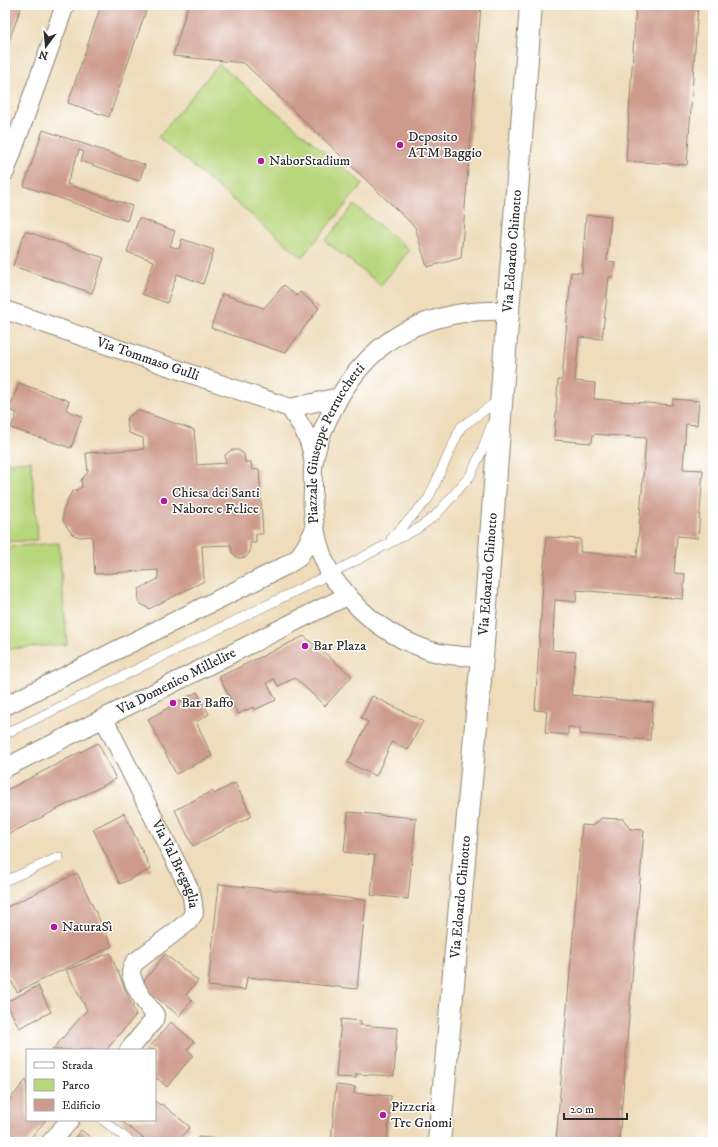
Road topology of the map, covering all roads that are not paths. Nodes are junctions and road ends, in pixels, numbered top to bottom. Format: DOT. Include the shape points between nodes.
graph roads {
  1 [pos="65,5"];
  2 [pos="531,5"];
  3 [pos="5,172"];
  4 [pos="5,310"];
  5 [pos="508,311"];
  6 [pos="338,398"];
  7 [pos="500,399"];
  8 [pos="290,408"];
  9 [pos="313,462"];
  10 [pos="315,529"];
  11 [pos="388,543"];
  12 [pos="330,574"];
  13 [pos="347,596"];
  14 [pos="482,657"];
  15 [pos="5,706"];
  16 [pos="104,719"];
  17 [pos="5,734"];
  18 [pos="5,768"];
  19 [pos="59,857"];
  20 [pos="5,881"];
  21 [pos="130,1049"];
  22 [pos="69,1121"];
  23 [pos="104,1121"];
  24 [pos="51,1142"];
  25 [pos="131,1142"];
  26 [pos="439,1142"];
  1 -- 3 [label="street"];
  2 -- 5 [label="street, Via Edoardo Chinotto"];
  4 -- 8 [label="street, Via Tommaso Gulli"];
  5 -- 6 [label="street, Piazzale Giuseppe Perrucchetti" via="478,310 447,315 415,326 389,341 370,358 354,374"];
  5 -- 7 [label="street, Via Edoardo Chinotto"];
  6 -- 8 [label="street"];
  6 -- 9 [label="street, Piazzale Giuseppe Perrucchetti" via="325,424"];
  7 -- 11 [label="lane" via="461,427 428,499"];
  7 -- 11 [label="lane, Via Domenico Millelire" via="470,476 436,515 417,529"];
  7 -- 14 [label="street, Via Edoardo Chinotto"];
  8 -- 9 [label="street" via="309,440"];
  9 -- 10 [label="street, Piazzale Giuseppe Perrucchetti" via="312,508"];
  10 -- 12 [label="street, Piazzale Giuseppe Perrucchetti"];
  10 -- 15 [label="street" via="298,558 285,566"];
  11 -- 12 [label="lane, Via Domenico Millelire"];
  12 -- 13 [label="street, Piazzale Giuseppe Perrucchetti"];
  12 -- 17 [label="lane, Via Domenico Millelire"];
  13 -- 14 [label="street, Piazzale Giuseppe Perrucchetti" via="366,616 386,631 408,642 445,654"];
  13 -- 16 [label="street, Via Domenico Millelire"];
  14 -- 26 [label="street, Via Edoardo Chinotto"];
  16 -- 18 [label="street, Via Domenico Millelire"];
  16 -- 21 [label="street, Via Val Bregaglia" via="189,888 194,914 188,922 134,963 131,972 134,980 143,1000 155,1015 154,1020"];
  19 -- 20 [label="lane"];
  22 -- 24 [label="street"];
  23 -- 25 [label="lane"];
}
